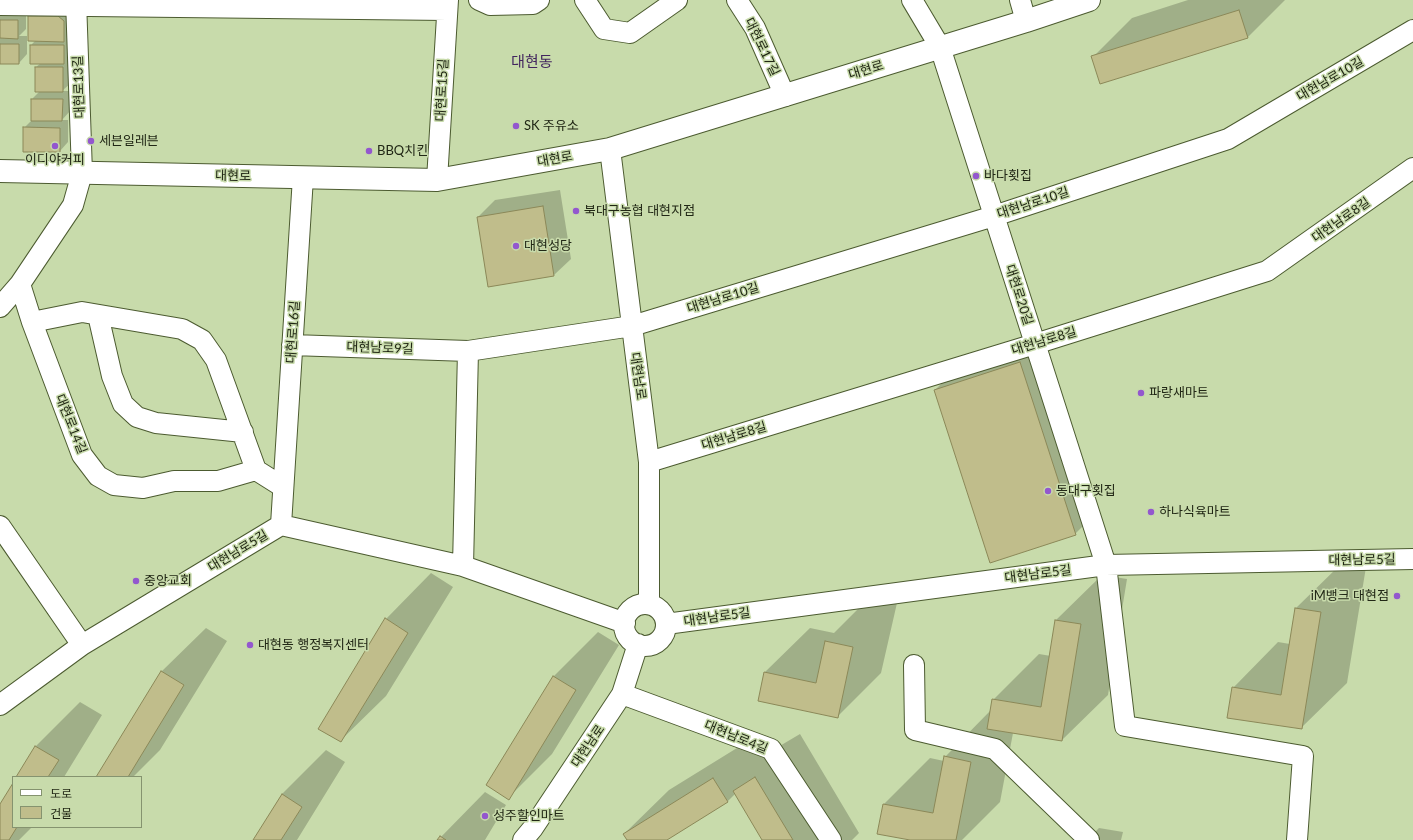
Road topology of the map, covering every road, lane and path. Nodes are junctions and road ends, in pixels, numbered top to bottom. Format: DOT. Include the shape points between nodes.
graph roads {
  1 [pos="479,0"];
  2 [pos="539,0"];
  3 [pos="585,0"];
  4 [pos="677,0"];
  5 [pos="737,0"];
  6 [pos="912,0"];
  7 [pos="1020,0"];
  8 [pos="1089,0"];
  9 [pos="76,3"];
  10 [pos="0,5"];
  11 [pos="447,5"];
  12 [pos="1026,21"];
  13 [pos="1413,30"];
  14 [pos="940,47"];
  15 [pos="785,96"];
  16 [pos="610,149"];
  17 [pos="1413,168"];
  18 [pos="0,171"];
  19 [pos="82,173"];
  20 [pos="303,177"];
  21 [pos="437,180"];
  22 [pos="994,216"];
  23 [pos="20,284"];
  24 [pos="0,307"];
  25 [pos="98,315"];
  26 [pos="32,322"];
  27 [pos="632,326"];
  28 [pos="1035,344"];
  29 [pos="292,346"];
  30 [pos="468,351"];
  31 [pos="243,432"];
  32 [pos="649,462"];
  33 [pos="256,470"];
  34 [pos="284,487"];
  35 [pos="281,525"];
  36 [pos="0,526"];
  37 [pos="1413,559"];
  38 [pos="1106,565"];
  39 [pos="463,566"];
  40 [pos="649,604"];
  41 [pos="624,623"];
  42 [pos="666,624"];
  43 [pos="638,644"];
  44 [pos="82,645"];
  45 [pos="914,665"];
  46 [pos="622,694"];
  47 [pos="0,705"];
  48 [pos="532,836"];
  49 [pos="831,840"];
  50 [pos="1089,840"];
  51 [pos="1297,840"];
  1 -- 2 [label="street" via="490,5 533,4"];
  3 -- 4 [label="street" via="604,29 630,32"];
  5 -- 15 [label="street, 대현로17길" via="755,28"];
  6 -- 14 [label="street, 대현로20길"];
  7 -- 12 [label="street"];
  8 -- 12 [label="main road, 대현로"];
  9 -- 10 [label="street"];
  9 -- 11 [label="street"];
  9 -- 19 [label="street, 대현로13길"];
  11 -- 21 [label="street, 대현로15길"];
  12 -- 14 [label="main road, 대현로"];
  13 -- 22 [label="street, 대현남로10길" via="1228,139"];
  14 -- 15 [label="main road, 대현로"];
  14 -- 22 [label="street, 대현로20길"];
  15 -- 16 [label="main road, 대현로"];
  16 -- 21 [label="main road, 대현로"];
  16 -- 27 [label="street, 대현남로"];
  17 -- 28 [label="street, 대현남로8길" via="1267,271"];
  18 -- 19 [label="main road, 대현로"];
  19 -- 20 [label="main road, 대현로"];
  19 -- 23 [label="street" via="73,205"];
  20 -- 21 [label="main road, 대현로"];
  20 -- 29 [label="street, 대현로16길"];
  22 -- 27 [label="street, 대현남로10길"];
  22 -- 28 [label="street, 대현로20길"];
  23 -- 24 [label="street"];
  23 -- 26 [label="street, 대현로14길"];
  25 -- 26 [label="street" via="82,312"];
  25 -- 31 [label="street" via="182,329 202,340 216,360"];
  25 -- 31 [label="street" via="112,376 123,404 138,417 156,423"];
  26 -- 33 [label="street, 대현로14길" via="82,455 98,476 114,485 144,488 174,481 218,481"];
  27 -- 30 [label="street, 대현남로9길"];
  27 -- 32 [label="street, 대현남로"];
  28 -- 32 [label="street, 대현남로8길"];
  28 -- 38 [label="street, 대현로20길"];
  29 -- 30 [label="street, 대현남로9길"];
  29 -- 34 [label="street, 대현로16길"];
  30 -- 39 [label="street"];
  31 -- 33 [label="street"];
  32 -- 40 [label="street, 대현남로"];
  33 -- 34 [label="street"];
  34 -- 35 [label="street, 대현로16길"];
  35 -- 39 [label="street, 대현남로5길"];
  35 -- 44 [label="street, 대현남로5길"];
  36 -- 44 [label="street"];
  37 -- 38 [label="street, 대현남로5길"];
  38 -- 42 [label="street, 대현남로5길"];
  38 -- 51 [label="street, 대현로20길" via="1125,726 1303,756"];
  39 -- 41 [label="street, 대현남로5길"];
  40 -- 41 [label="street" via="636,606 626,616"];
  40 -- 42 [label="street" via="661,611"];
  41 -- 43 [label="street" via="627,636"];
  42 -- 43 [label="street" via="666,630 658,642 651,645"];
  43 -- 46 [label="street, 대현남로"];
  44 -- 47 [label="street, 대현남로5길"];
  45 -- 50 [label="street" via="915,730 995,749"];
  46 -- 48 [label="street, 대현남로"];
  46 -- 49 [label="street, 대현남로4길" via="771,749"];
}
